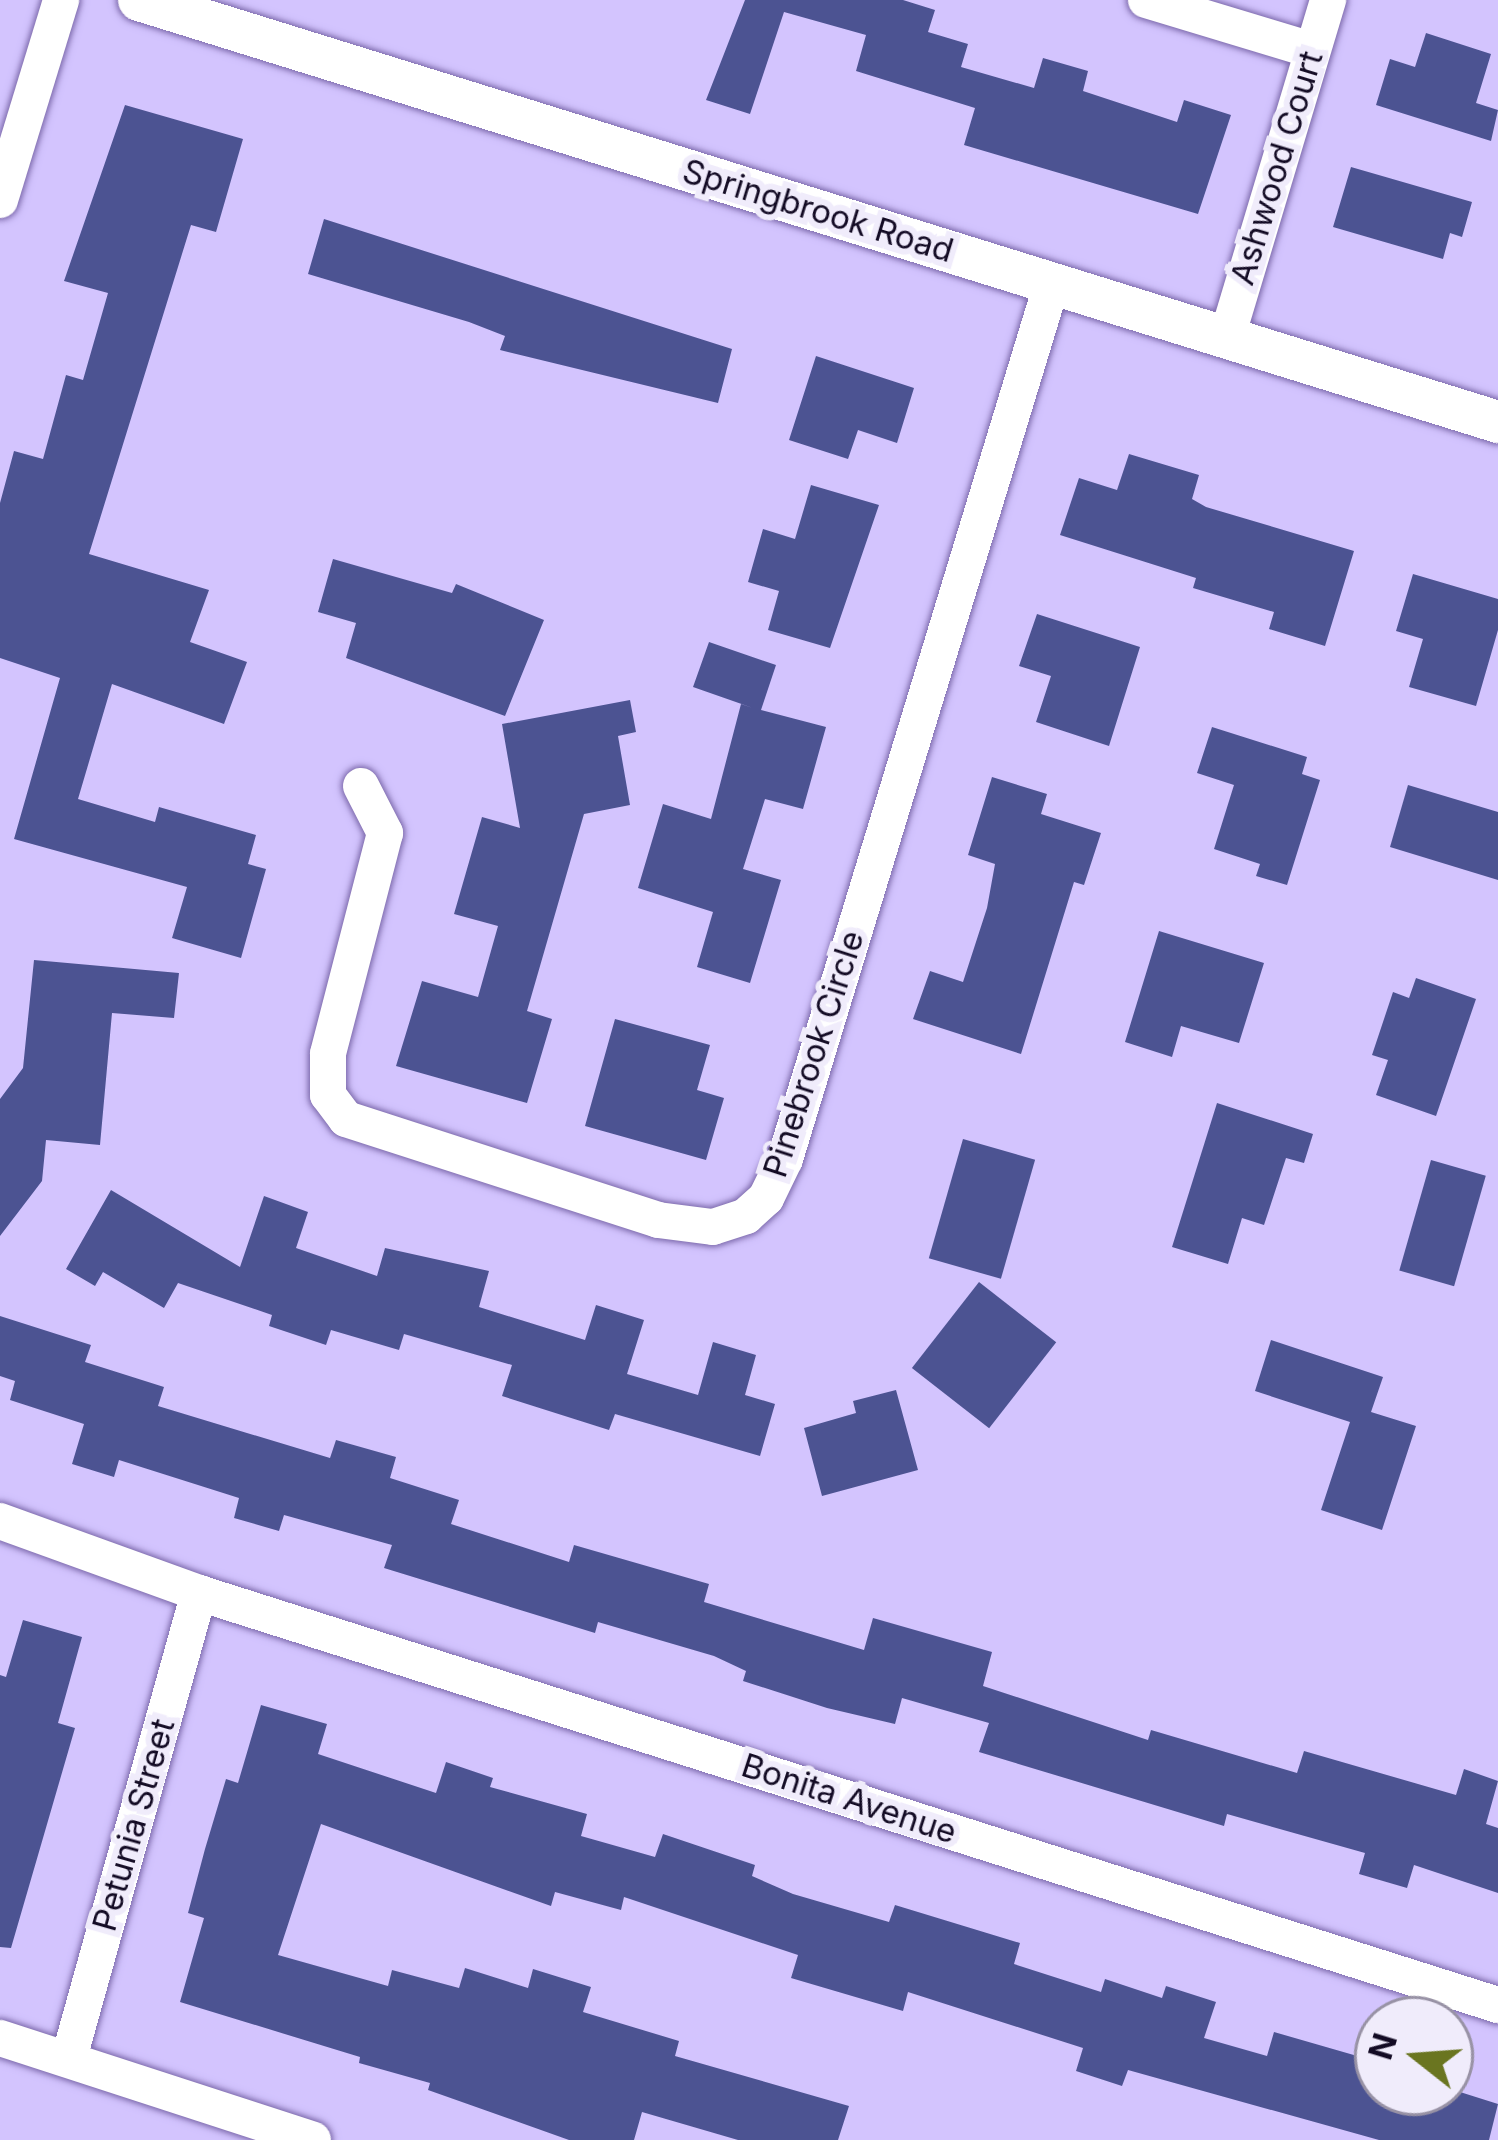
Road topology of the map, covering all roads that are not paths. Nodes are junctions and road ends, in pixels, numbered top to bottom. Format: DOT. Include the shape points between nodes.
graph roads {
  1 [pos="61,0"];
  2 [pos="139,0"];
  3 [pos="1146,0"];
  4 [pos="1328,0"];
  5 [pos="1312,50"];
  6 [pos="0,200"];
  7 [pos="1052,283"];
  8 [pos="1227,337"];
  9 [pos="1498,422"];
  10 [pos="361,786"];
  11 [pos="0,1521"];
  12 [pos="199,1592"];
  13 [pos="1498,2005"];
  14 [pos="0,2038"];
  15 [pos="68,2058"];
  16 [pos="313,2140"];
  1 -- 6 [label="street"];
  2 -- 7 [label="street, Springbrook Road"];
  3 -- 5 [label="street"];
  4 -- 5 [label="street, Ashwood Court"];
  5 -- 8 [label="street, Ashwood Court"];
  7 -- 8 [label="street, Springbrook Road"];
  7 -- 10 [label="street, Pinebrook Circle" via="785,1159 766,1198 746,1216 713,1227 658,1220 346,1119 328,1095 328,1054 385,833"];
  8 -- 9 [label="street, Springbrook Road"];
  11 -- 12 [label="street, Bonita Avenue"];
  12 -- 13 [label="street, Bonita Avenue"];
  12 -- 15 [label="street, Petunia Street"];
  14 -- 15 [label="street"];
  15 -- 16 [label="street"];
}
